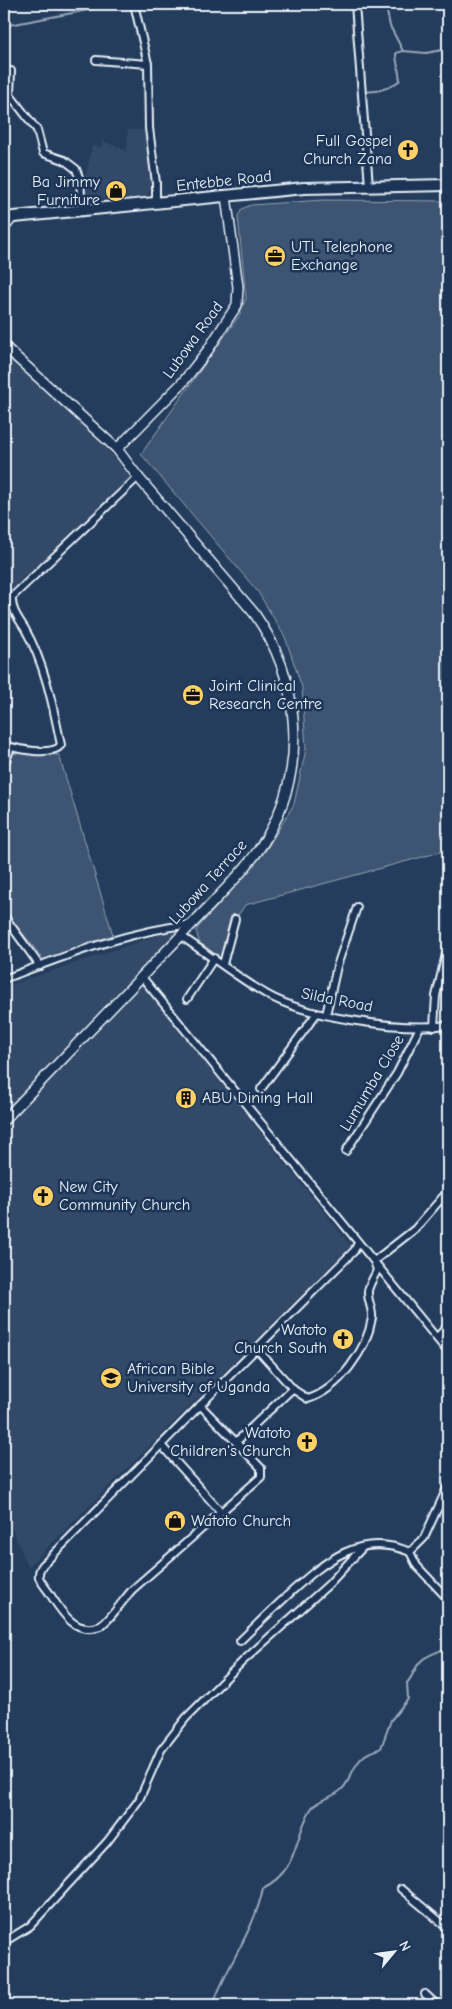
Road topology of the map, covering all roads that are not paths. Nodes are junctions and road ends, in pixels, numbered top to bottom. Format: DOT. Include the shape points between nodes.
graph roads {
  1 [pos="134,4"];
  2 [pos="356,4"];
  3 [pos="96,60"];
  4 [pos="148,64"];
  5 [pos="11,70"];
  6 [pos="448,185"];
  7 [pos="368,186"];
  8 [pos="226,196"];
  9 [pos="156,203"];
  10 [pos="82,211"];
  11 [pos="8,218"];
  12 [pos="4,228"];
  13 [pos="4,346"];
  14 [pos="117,449"];
  15 [pos="138,477"];
  16 [pos="8,603"];
  17 [pos="7,746"];
  18 [pos="4,766"];
  19 [pos="357,907"];
  20 [pos="4,916"];
  21 [pos="235,919"];
  22 [pos="192,924"];
  23 [pos="181,936"];
  24 [pos="448,946"];
  25 [pos="214,958"];
  26 [pos="223,964"];
  27 [pos="40,966"];
  28 [pos="140,976"];
  29 [pos="4,979"];
  30 [pos="187,999"];
  31 [pos="317,1013"];
  32 [pos="326,1015"];
  33 [pos="448,1025"];
  34 [pos="420,1027"];
  35 [pos="434,1027"];
  36 [pos="261,1089"];
  37 [pos="4,1120"];
  38 [pos="346,1151"];
  39 [pos="448,1191"];
  40 [pos="358,1243"];
  41 [pos="374,1261"];
  42 [pos="448,1326"];
  43 [pos="436,1337"];
  44 [pos="256,1348"];
  45 [pos="448,1352"];
  46 [pos="294,1390"];
  47 [pos="200,1405"];
  48 [pos="236,1442"];
  49 [pos="161,1445"];
  50 [pos="448,1486"];
  51 [pos="220,1511"];
  52 [pos="363,1547"];
  53 [pos="410,1552"];
  54 [pos="448,1599"];
  55 [pos="240,1641"];
  56 [pos="401,1888"];
  57 [pos="448,1928"];
  58 [pos="4,1942"];
  59 [pos="425,1994"];
  60 [pos="437,2005"];
  1 -- 4 [label="street"];
  2 -- 7 [label="street"];
  3 -- 4 [label="street"];
  4 -- 9 [label="street" via="149,128"];
  5 -- 10 [label="street" via="11,97 37,130 43,153 68,162 78,174"];
  6 -- 7 [label="main road, Entebbe Road"];
  7 -- 8 [label="main road, Entebbe Road" via="304,188"];
  8 -- 9 [label="main road, Entebbe Road"];
  8 -- 14 [label="street, Lubowa Road" via="238,287 237,304 183,382"];
  9 -- 10 [label="main road, Entebbe Road"];
  10 -- 11 [label="main road, Entebbe Road"];
  11 -- 12 [label="street"];
  13 -- 14 [label="street, Lubowa Terrace"];
  14 -- 15 [label="street, Lubowa Terrace"];
  15 -- 16 [label="street"];
  15 -- 22 [label="street, Lubowa Terrace" via="262,625 277,650 292,706 292,763 283,803 268,836 247,865"];
  16 -- 17 [label="street" via="38,660 51,698 61,745 55,750 41,751"];
  17 -- 18 [label="street"];
  19 -- 32 [label="street" via="337,966"];
  20 -- 27 [label="street"];
  21 -- 26 [label="street"];
  22 -- 23 [label="street, Lubowa Terrace"];
  22 -- 27 [label="street" via="170,925"];
  23 -- 25 [label="street, Silda Road"];
  23 -- 28 [label="street, Lubowa Terrace"];
  24 -- 35 [label="street" via="436,996"];
  25 -- 26 [label="street, Silda Road"];
  25 -- 30 [label="street"];
  26 -- 31 [label="street, Silda Road" via="266,994"];
  27 -- 29 [label="street"];
  28 -- 37 [label="street, Lubowa Terrace"];
  28 -- 40 [label="street"];
  31 -- 32 [label="street, Silda Road"];
  31 -- 36 [label="street"];
  32 -- 34 [label="street, Silda Road"];
  33 -- 35 [label="street, Silda Road"];
  34 -- 35 [label="street, Silda Road"];
  34 -- 38 [label="street, Lumumba Close" via="397,1073"];
  39 -- 41 [label="street" via="415,1229"];
  40 -- 41 [label="street"];
  40 -- 44 [label="street" via="354,1252"];
  41 -- 43 [label="street"];
  41 -- 46 [label="street" via="378,1270 368,1291 372,1317 359,1355 352,1366 316,1396 308,1400"];
  42 -- 43 [label="street"];
  43 -- 45 [label="street"];
  44 -- 46 [label="street"];
  44 -- 47 [label="street"];
  46 -- 48 [label="street"];
  47 -- 48 [label="street"];
  47 -- 49 [label="street"];
  48 -- 51 [label="street" via="261,1468 261,1477"];
  49 -- 51 [label="street"];
  49 -- 51 [label="street" via="40,1568 39,1578 65,1617 89,1629 108,1622 120,1602 133,1589"];
  50 -- 53 [label="street" via="424,1538"];
  52 -- 53 [label="street" via="393,1546"];
  52 -- 55 [label="street" via="342,1552 323,1564"];
  52 -- 58 [label="street" via="328,1585 242,1662 186,1718 161,1750 139,1800 107,1842 30,1926"];
  53 -- 54 [label="street" via="417,1566"];
  56 -- 57 [label="street"];
  59 -- 60 [label="street"];
}
